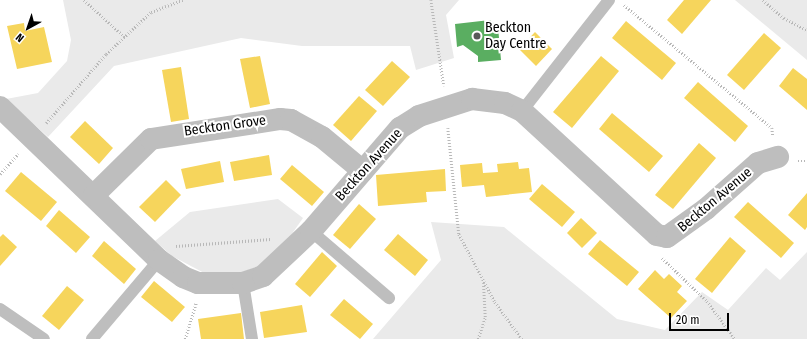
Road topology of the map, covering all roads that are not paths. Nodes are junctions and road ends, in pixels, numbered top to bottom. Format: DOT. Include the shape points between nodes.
graph roads {
  1 [pos="609,0"];
  2 [pos="0,107"];
  3 [pos="522,111"];
  4 [pos="778,157"];
  5 [pos="363,171"];
  6 [pos="94,194"];
  7 [pos="311,231"];
  8 [pos="159,260"];
  9 [pos="243,283"];
  10 [pos="389,298"];
  11 [pos="0,308"];
  12 [pos="44,339"];
  13 [pos="92,339"];
  14 [pos="252,339"];
  1 -- 3 [label="lane"];
  2 -- 6 [label="street, Beckton Avenue"];
  3 -- 4 [label="street, Beckton Avenue" via="657,235 674,234 758,163"];
  3 -- 5 [label="street, Beckton Avenue" via="504,103 472,99 447,105 400,128"];
  5 -- 6 [label="street, Beckton Grove" via="305,126 280,118 151,139"];
  5 -- 7 [label="street, Beckton Avenue"];
  6 -- 8 [label="street, Beckton Avenue"];
  7 -- 9 [label="street, Beckton Avenue" via="279,265 263,276"];
  7 -- 10 [label="lane"];
  8 -- 9 [label="street, Beckton Avenue" via="183,277 198,283"];
  8 -- 13 [label="lane"];
  9 -- 14 [label="lane"];
  11 -- 12 [label="lane"];
}
